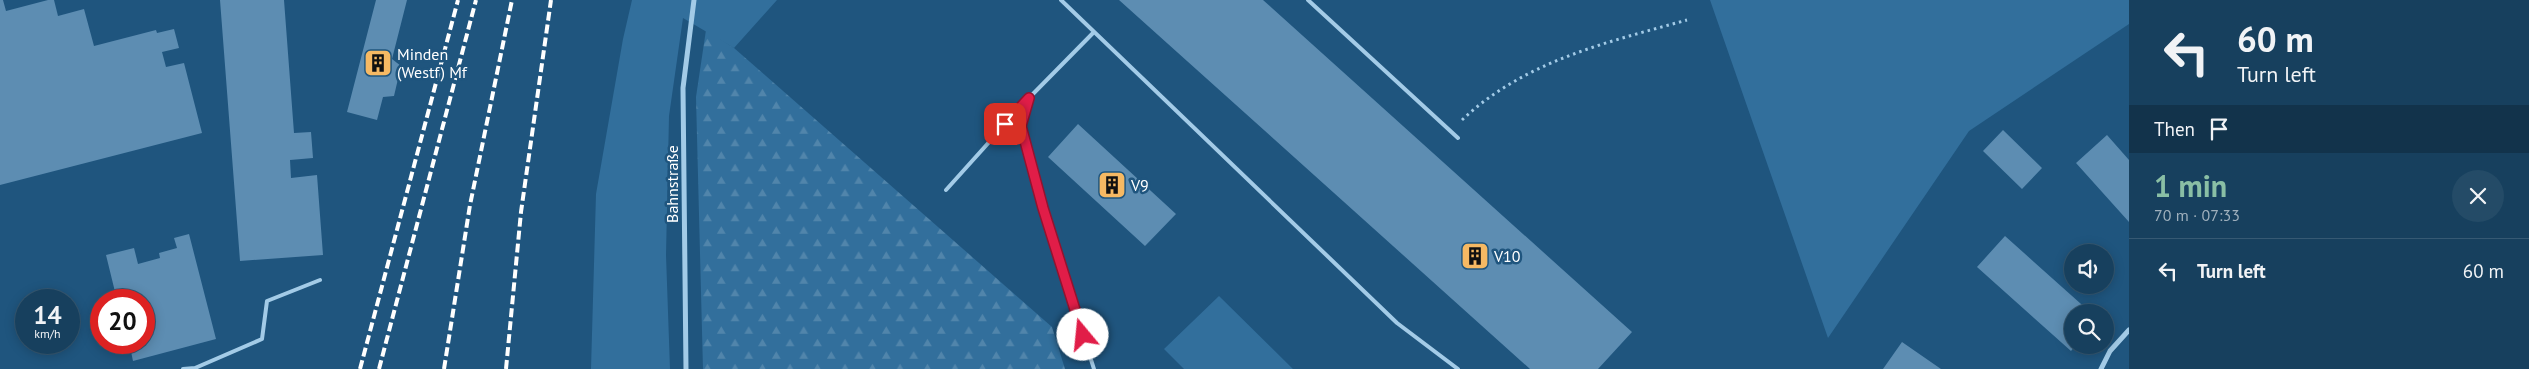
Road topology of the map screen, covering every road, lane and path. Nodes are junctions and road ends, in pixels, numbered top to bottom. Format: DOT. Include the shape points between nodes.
graph roads {
  1 [pos="694,0"];
  2 [pos="1061,0"];
  3 [pos="1308,0"];
  4 [pos="1687,20"];
  5 [pos="1094,32"];
  6 [pos="1029,98"];
  7 [pos="1451,131"];
  8 [pos="1458,138"];
  9 [pos="946,190"];
  10 [pos="320,280"];
  11 [pos="2129,330"];
  12 [pos="183,369"];
  13 [pos="686,369"];
  14 [pos="1094,369"];
  15 [pos="1458,369"];
  16 [pos="2101,369"];
  1 -- 13 [label="street, Bahnstraße" via="684,88"];
  2 -- 5 [label="lane"];
  3 -- 7 [label="lane"];
  4 -- 7 [label="path" via="1567,56 1532,70 1500,88"];
  5 -- 6 [label="lane"];
  5 -- 15 [label="lane" via="1397,323"];
  6 -- 9 [label="lane"];
  6 -- 14 [label="lane" via="1021,126 1043,208"];
  7 -- 8 [label="lane"];
  10 -- 12 [label="lane" via="267,301 262,339 195,368"];
  11 -- 16 [label="street" via="2110,352"];
}
